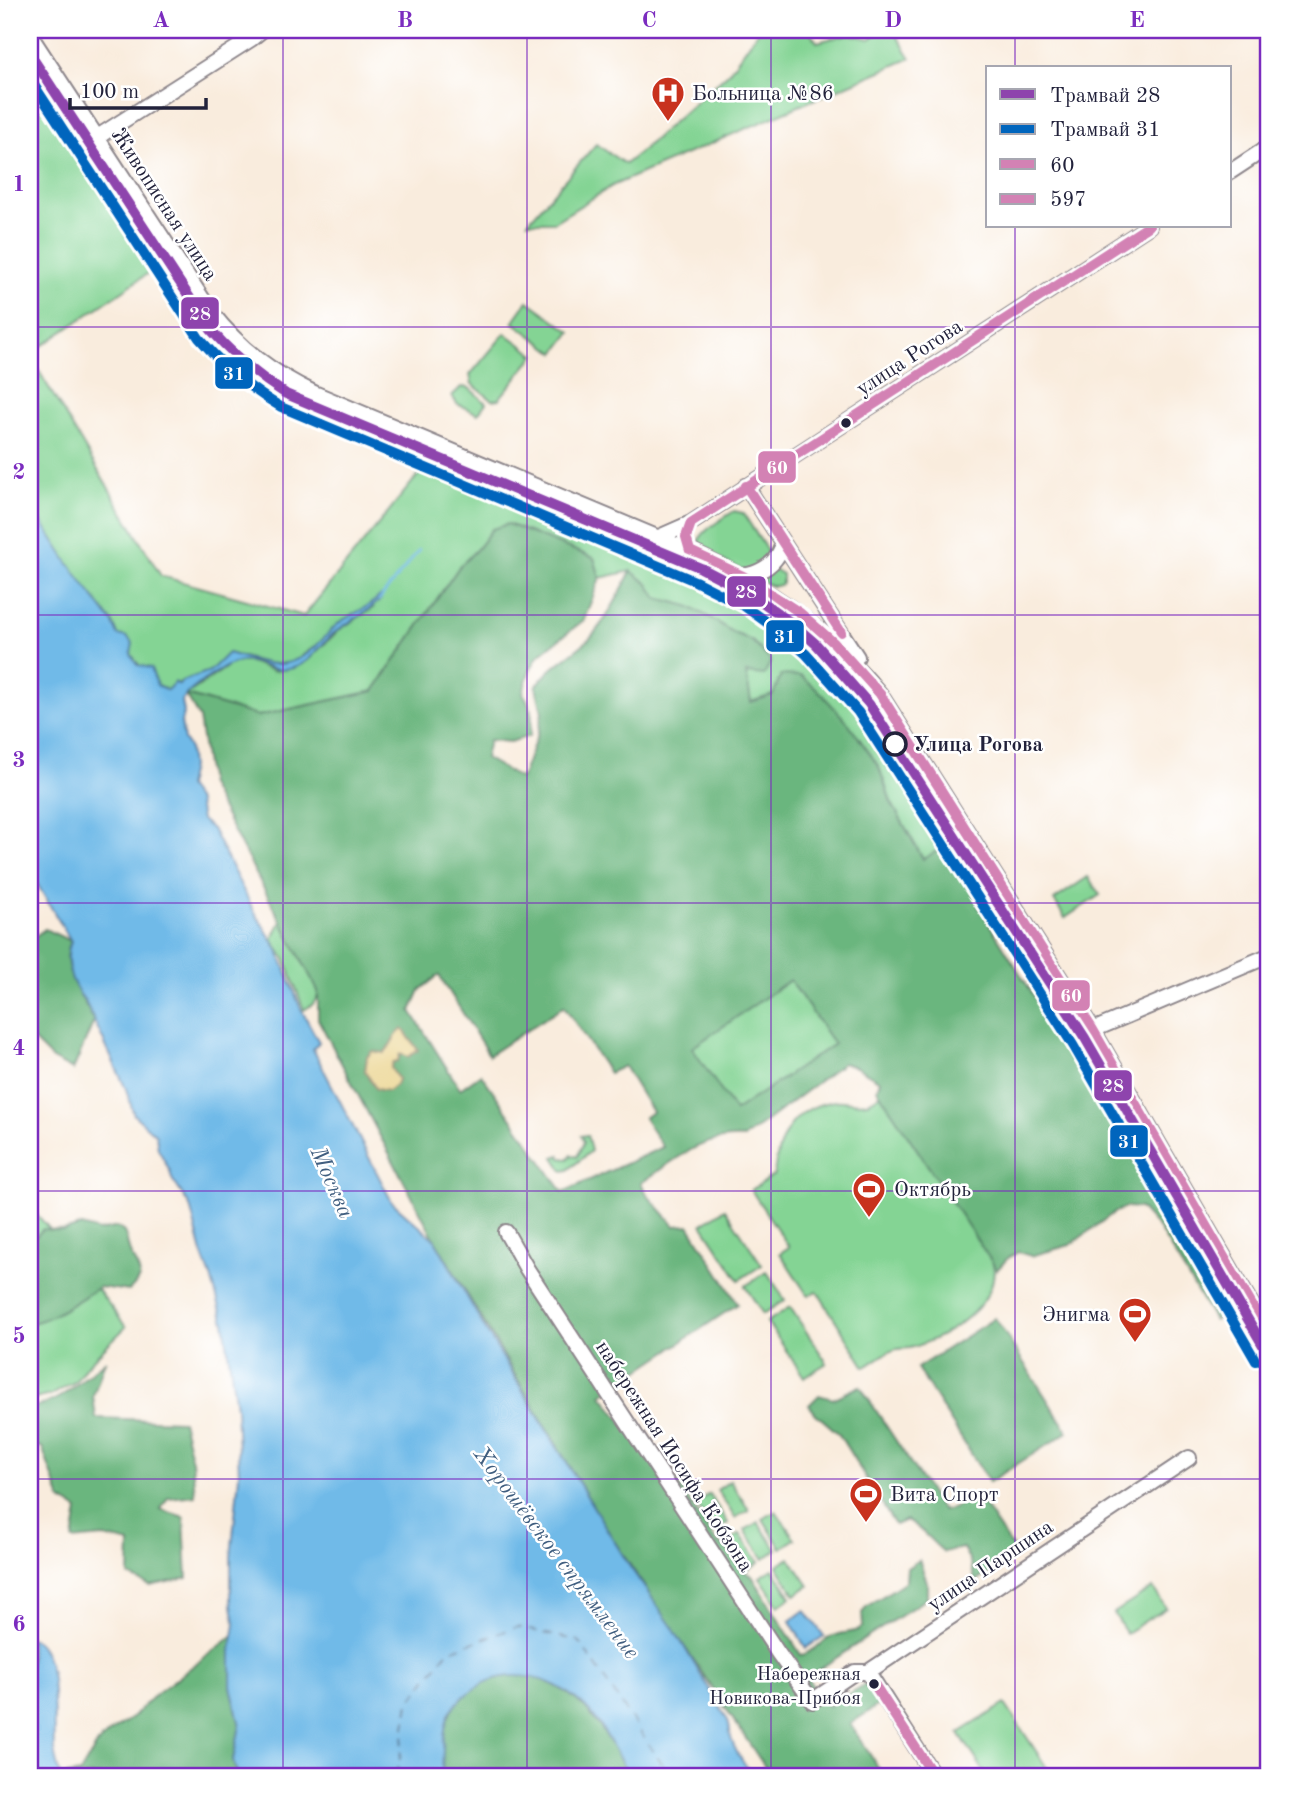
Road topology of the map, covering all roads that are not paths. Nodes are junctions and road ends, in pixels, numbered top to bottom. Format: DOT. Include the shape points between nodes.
graph roads {
  1 [pos="262,30"];
  2 [pos="30,35"];
  3 [pos="96,138"];
  4 [pos="1268,147"];
  5 [pos="1232,171"];
  6 [pos="1146,228"];
  7 [pos="746,486"];
  8 [pos="691,523"];
  9 [pos="657,538"];
  10 [pos="783,544"];
  11 [pos="690,551"];
  12 [pos="743,576"];
  13 [pos="880,694"];
  14 [pos="1268,956"];
  15 [pos="1093,1030"];
  16 [pos="506,1232"];
  17 [pos="1268,1333"];
  18 [pos="1189,1458"];
  19 [pos="868,1672"];
  20 [pos="812,1701"];
  21 [pos="934,1776"];
  1 -- 3 [label="street"];
  2 -- 3 [label="street, Живописная улица"];
  3 -- 9 [label="street, Живописная улица" via="211,312 261,363 314,393"];
  4 -- 5 [label="street"];
  6 -- 7 [label="street, улица Рогова"];
  7 -- 8 [label="street, улица Рогова"];
  7 -- 10 [label="street"];
  8 -- 9 [label="street, улица Рогова"];
  8 -- 11 [label="street" via="685,537"];
  9 -- 11 [label="street, Живописная улица"];
  10 -- 12 [label="street" via="773,562"];
  10 -- 13 [label="street"];
  11 -- 12 [label="street, Живописная улица"];
  12 -- 13 [label="street, Живописная улица" via="817,627"];
  13 -- 15 [label="street, Живописная улица"];
  14 -- 15 [label="street"];
  15 -- 17 [label="street, Живописная улица"];
  16 -- 20 [label="street, набережная Иосифа Кобзона"];
  18 -- 19 [label="street, улица Паршина"];
  19 -- 20 [label="street, улица Паршина" via="855,1672"];
  19 -- 21 [label="street"];
}
